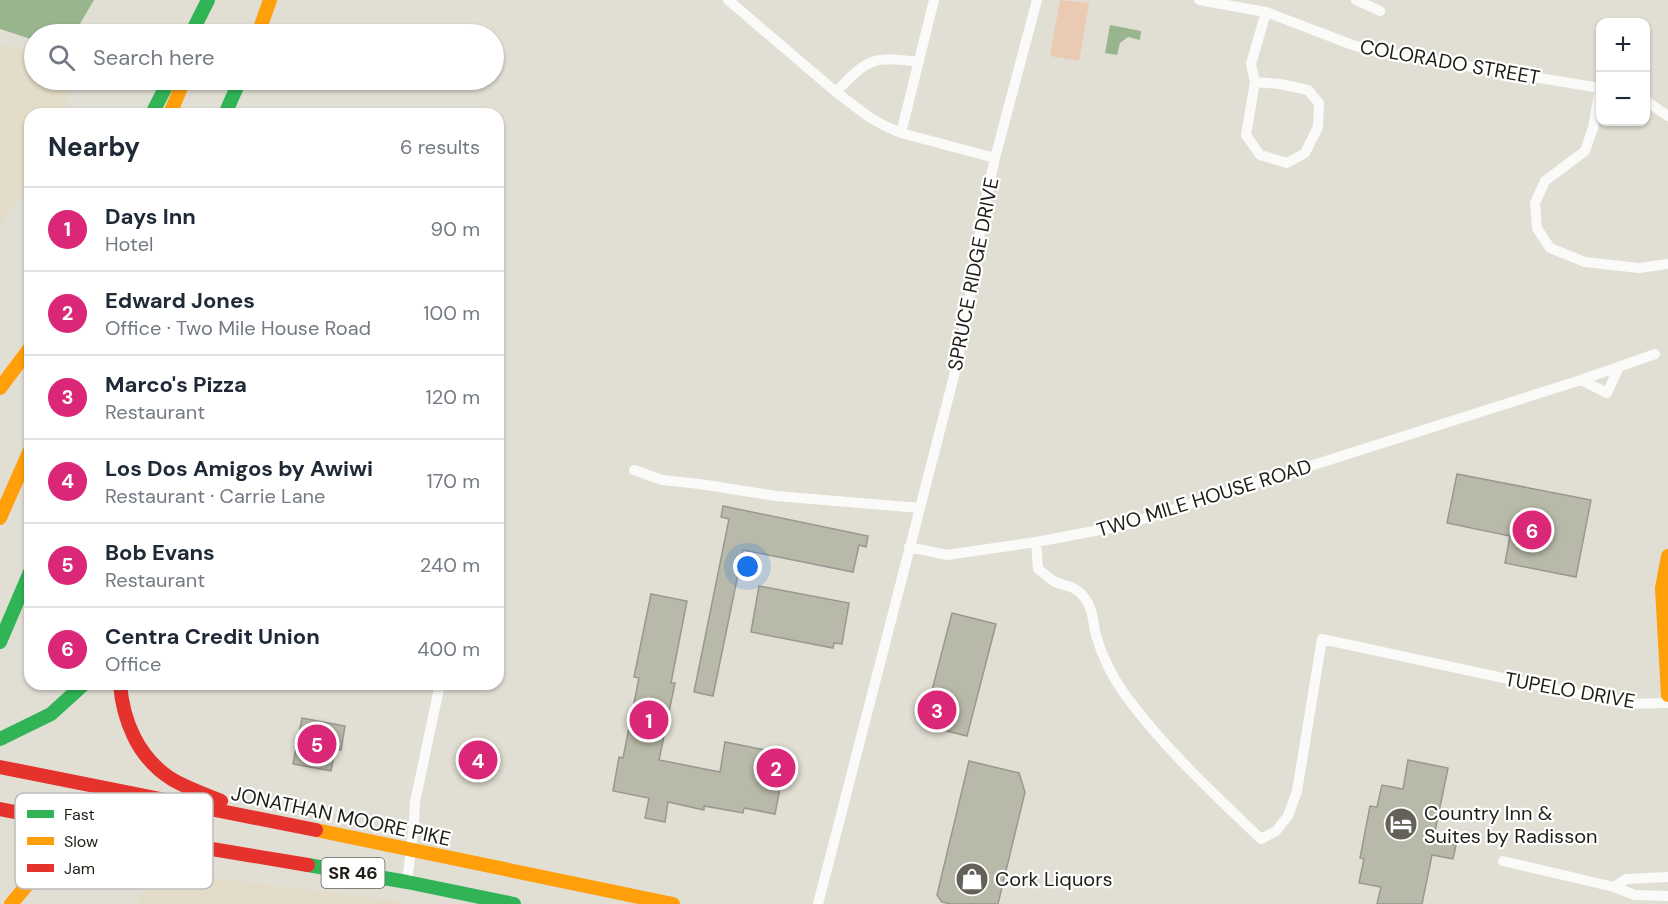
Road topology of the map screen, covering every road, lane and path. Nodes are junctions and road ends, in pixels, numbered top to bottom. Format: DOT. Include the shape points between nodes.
graph roads {
  1 [pos="208,0"];
  2 [pos="217,0"];
  3 [pos="270,0"];
  4 [pos="728,0"];
  5 [pos="934,0"];
  6 [pos="1037,0"];
  7 [pos="1199,0"];
  8 [pos="1356,0"];
  9 [pos="1380,11"];
  10 [pos="1266,12"];
  11 [pos="196,24"];
  12 [pos="207,24"];
  13 [pos="262,24"];
  14 [pos="919,62"];
  15 [pos="1255,82"];
  16 [pos="1596,87"];
  17 [pos="164,90"];
  18 [pos="180,90"];
  19 [pos="237,90"];
  20 [pos="240,90"];
  21 [pos="836,92"];
  22 [pos="1650,104"];
  23 [pos="155,108"];
  24 [pos="172,108"];
  25 [pos="228,108"];
  26 [pos="235,108"];
  27 [pos="1596,111"];
  28 [pos="1668,116"];
  29 [pos="901,133"];
  30 [pos="995,158"];
  31 [pos="1668,264"];
  32 [pos="1656,354"];
  33 [pos="24,356"];
  34 [pos="1619,367"];
  35 [pos="1581,380"];
  36 [pos="0,388"];
  37 [pos="24,464"];
  38 [pos="634,470"];
  39 [pos="920,508"];
  40 [pos="0,518"];
  41 [pos="1036,542"];
  42 [pos="909,547"];
  43 [pos="1668,556"];
  44 [pos="24,586"];
  45 [pos="0,642"];
  46 [pos="77,690"];
  47 [pos="120,690"];
  48 [pos="439,690"];
  49 [pos="1668,695"];
  50 [pos="1668,703"];
  51 [pos="0,739"];
  52 [pos="0,767"];
  53 [pos="34,774"];
  54 [pos="0,777"];
  55 [pos="130,793"];
  56 [pos="202,793"];
  57 [pos="213,798"];
  58 [pos="0,799"];
  59 [pos="15,808"];
  60 [pos="0,809"];
  61 [pos="213,809"];
  62 [pos="15,812"];
  63 [pos="272,821"];
  64 [pos="213,849"];
  65 [pos="411,851"];
  66 [pos="1503,861"];
  67 [pos="1668,877"];
  68 [pos="407,882"];
  69 [pos="1614,887"];
  70 [pos="25,889"];
  71 [pos="1668,896"];
  72 [pos="11,904"];
  73 [pos="514,904"];
  74 [pos="673,904"];
  75 [pos="818,904"];
  1 -- 11 [label="main road"];
  2 -- 12 [label="main road"];
  3 -- 13 [label="main road"];
  4 -- 21 [label="street"];
  5 -- 14 [label="street"];
  6 -- 30 [label="street, SPRUCE RIDGE DRIVE"];
  7 -- 10 [label="street, COLORADO STREET"];
  8 -- 9 [label="street"];
  10 -- 15 [label="street" via="1251,64"];
  10 -- 16 [label="street, COLORADO STREET" via="1369,50"];
  14 -- 21 [label="street" via="889,58 873,61 856,70"];
  14 -- 29 [label="street"];
  15 -- 15 [label="street" via="1246,135 1260,155 1287,163 1305,153 1318,127 1319,103 1308,90"];
  17 -- 23 [label="main road"];
  18 -- 24 [label="main road"];
  19 -- 25 [label="main road"];
  20 -- 26 [label="main road"];
  21 -- 29 [label="street" via="869,117"];
  22 -- 28 [label="street"];
  27 -- 31 [label="street" via="1585,151 1545,181 1535,203 1537,228 1550,248 1586,262 1639,268"];
  29 -- 30 [label="street"];
  30 -- 39 [label="street, SPRUCE RIDGE DRIVE" via="965,325"];
  32 -- 34 [label="street"];
  33 -- 36 [label="main road"];
  34 -- 35 [label="street, TWO MILE HOUSE ROAD"];
  34 -- 35 [label="street" via="1607,393"];
  35 -- 41 [label="street, TWO MILE HOUSE ROAD" via="1121,526"];
  37 -- 40 [label="main road"];
  38 -- 39 [label="street" via="662,480 776,496"];
  39 -- 42 [label="street, SPRUCE RIDGE DRIVE"];
  41 -- 42 [label="street, TWO MILE HOUSE ROAD" via="947,555"];
  41 -- 50 [label="street, TUPELO DRIVE" via="1038,569 1054,582 1071,586 1091,607 1096,636 1111,675 1132,704 1183,763 1261,839 1276,831 1288,816 1297,791 1322,639 1625,704"];
  42 -- 75 [label="street"];
  43 -- 49 [label="main road" via="1662,588"];
  44 -- 45 [label="main road"];
  46 -- 51 [label="main road" via="51,714"];
  47 -- 56 [label="main road" via="128,726 144,754 168,777"];
  48 -- 65 [label="street" via="415,802"];
  52 -- 53 [label="main road, JONATHAN MOORE PIKE / SR 46"];
  53 -- 54 [label="main road"];
  53 -- 55 [label="main road, JONATHAN MOORE PIKE / SR 46"];
  57 -- 63 [label="main road"];
  58 -- 59 [label="main road"];
  60 -- 62 [label="main road, SR 46"];
  61 -- 63 [label="main road, JONATHAN MOORE PIKE / SR 46"];
  63 -- 65 [label="main road, JONATHAN MOORE PIKE / SR 46"];
  64 -- 68 [label="main road, SR 46"];
  65 -- 68 [label="street"];
  65 -- 74 [label="main road, JONATHAN MOORE PIKE / SR 46"];
  66 -- 69 [label="street"];
  67 -- 69 [label="street" via="1626,879"];
  68 -- 73 [label="main road, SR 46"];
  69 -- 71 [label="street" via="1635,895"];
  70 -- 72 [label="main road"];
}
